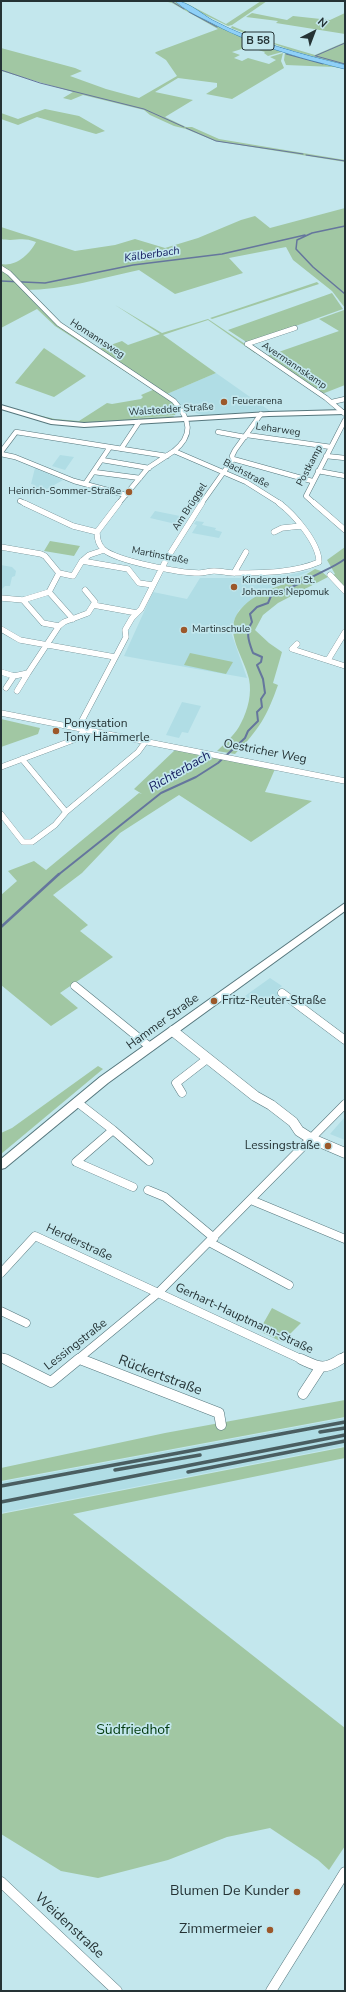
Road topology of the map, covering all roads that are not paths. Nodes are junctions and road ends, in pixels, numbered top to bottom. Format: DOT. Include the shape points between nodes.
graph roads {
  1 [pos="177,1"];
  2 [pos="345,66"];
  3 [pos="1,268"];
  4 [pos="295,328"];
  5 [pos="345,399"];
  6 [pos="332,402"];
  7 [pos="1,407"];
  8 [pos="345,413"];
  9 [pos="261,414"];
  10 [pos="186,419"];
  11 [pos="345,420"];
  12 [pos="139,422"];
  13 [pos="343,429"];
  14 [pos="218,432"];
  15 [pos="246,436"];
  16 [pos="110,447"];
  17 [pos="331,447"];
  18 [pos="121,449"];
  19 [pos="173,451"];
  20 [pos="1,453"];
  21 [pos="167,456"];
  22 [pos="326,456"];
  23 [pos="345,458"];
  24 [pos="233,459"];
  25 [pos="102,460"];
  26 [pos="149,468"];
  27 [pos="225,471"];
  28 [pos="318,471"];
  29 [pos="94,472"];
  30 [pos="345,476"];
  31 [pos="140,478"];
  32 [pos="312,481"];
  33 [pos="85,484"];
  34 [pos="126,496"];
  35 [pos="20,501"];
  36 [pos="301,526"];
  37 [pos="345,530"];
  38 [pos="97,532"];
  39 [pos="274,532"];
  40 [pos="1,547"];
  41 [pos="104,550"];
  42 [pos="246,552"];
  43 [pos="82,561"];
  44 [pos="318,563"];
  45 [pos="162,567"];
  46 [pos="59,573"];
  47 [pos="234,573"];
  48 [pos="330,575"];
  49 [pos="153,585"];
  50 [pos="85,590"];
  51 [pos="345,591"];
  52 [pos="48,592"];
  53 [pos="1,598"];
  54 [pos="23,600"];
  55 [pos="93,605"];
  56 [pos="137,613"];
  57 [pos="73,619"];
  58 [pos="59,626"];
  59 [pos="1,629"];
  60 [pos="345,632"];
  61 [pos="297,644"];
  62 [pos="48,646"];
  63 [pos="116,657"];
  64 [pos="328,660"];
  65 [pos="345,666"];
  66 [pos="1,672"];
  67 [pos="28,673"];
  68 [pos="14,676"];
  69 [pos="1,713"];
  70 [pos="78,728"];
  71 [pos="85,730"];
  72 [pos="146,741"];
  73 [pos="22,760"];
  74 [pos="1,767"];
  75 [pos="345,780"];
  76 [pos="66,812"];
  77 [pos="1,814"];
  78 [pos="345,906"];
  79 [pos="75,986"];
  80 [pos="282,993"];
  81 [pos="173,1030"];
  82 [pos="345,1040"];
  83 [pos="150,1047"];
  84 [pos="207,1059"];
  85 [pos="182,1092"];
  86 [pos="77,1102"];
  87 [pos="345,1104"];
  88 [pos="113,1130"];
  89 [pos="310,1138"];
  90 [pos="345,1152"];
  91 [pos="149,1161"];
  92 [pos="1,1165"];
  93 [pos="133,1187"];
  94 [pos="148,1190"];
  95 [pos="251,1200"];
  96 [pos="345,1239"];
  97 [pos="211,1240"];
  98 [pos="1,1273"];
  99 [pos="289,1285"];
  100 [pos="158,1293"];
  101 [pos="1,1311"];
  102 [pos="26,1323"];
  103 [pos="1,1356"];
  104 [pos="345,1356"];
  105 [pos="80,1359"];
  106 [pos="320,1368"];
  107 [pos="303,1394"];
  108 [pos="221,1425"];
  109 [pos="345,1872"];
  110 [pos="1,1882"];
  111 [pos="117,1991"];
  112 [pos="271,1991"];
  1 -- 2 [label="main road, B 58" via="208,20 243,35 296,54"];
  3 -- 10 [label="street, Homannsweg" via="59,324 170,397"];
  4 -- 6 [label="street, Avermannskamp" via="247,344"];
  5 -- 6 [label="street, Avermannskamp"];
  6 -- 8 [label="street, Avermannskamp"];
  7 -- 12 [label="main road, Walstedder Straße" via="57,423 84,425"];
  8 -- 9 [label="main road, Walstedder Straße"];
  9 -- 10 [label="main road, Walstedder Straße"];
  9 -- 15 [label="street, Am Brüggel"];
  10 -- 12 [label="main road, Walstedder Straße"];
  10 -- 19 [label="street" via="187,436"];
  11 -- 13 [label="street, Postkamp"];
  12 -- 18 [label="street"];
  13 -- 17 [label="street, Postkamp"];
  14 -- 15 [label="street, Leharweg"];
  15 -- 17 [label="street, Leharweg" via="254,435"];
  15 -- 24 [label="street, Am Brüggel" via="232,456"];
  16 -- 18 [label="street"];
  16 -- 20 [label="street" via="16,432"];
  16 -- 25 [label="street"];
  17 -- 22 [label="street, Postkamp"];
  18 -- 21 [label="street"];
  19 -- 21 [label="street"];
  19 -- 27 [label="street, Bachstraße"];
  20 -- 33 [label="street"];
  21 -- 26 [label="street"];
  22 -- 23 [label="street"];
  22 -- 28 [label="street, Postkamp"];
  24 -- 27 [label="street, Am Brüggel"];
  24 -- 32 [label="street"];
  25 -- 26 [label="street"];
  25 -- 29 [label="street"];
  26 -- 31 [label="street"];
  27 -- 36 [label="street, Bachstraße" via="286,508"];
  27 -- 45 [label="street, Am Brüggel" via="211,488"];
  28 -- 30 [label="street"];
  28 -- 32 [label="street, Postkamp"];
  29 -- 31 [label="street"];
  29 -- 33 [label="street"];
  31 -- 34 [label="street"];
  32 -- 37 [label="street, Postkamp" via="306,496"];
  33 -- 34 [label="street"];
  34 -- 38 [label="street"];
  35 -- 38 [label="street" via="73,526"];
  36 -- 39 [label="street" via="282,528"];
  36 -- 44 [label="street, Bachstraße" via="313,543 319,557"];
  38 -- 41 [label="street" via="97,540"];
  40 -- 46 [label="street" via="41,554"];
  41 -- 43 [label="street" via="89,555"];
  41 -- 45 [label="street, Martinstraße" via="117,556"];
  42 -- 47 [label="street"];
  43 -- 46 [label="street" via="73,576"];
  43 -- 49 [label="street" via="128,569 140,583"];
  44 -- 47 [label="street, Martinstraße" via="295,568"];
  45 -- 47 [label="street, Martinstraße" via="200,573"];
  45 -- 49 [label="street, Am Brüggel"];
  46 -- 52 [label="street"];
  48 -- 51 [label="street"];
  49 -- 56 [label="street, Am Brüggel"];
  50 -- 55 [label="street" via="95,602"];
  52 -- 54 [label="street"];
  52 -- 57 [label="street"];
  53 -- 54 [label="street"];
  54 -- 58 [label="street" via="43,623"];
  55 -- 56 [label="street"];
  55 -- 57 [label="street" via="88,613"];
  56 -- 63 [label="street, Am Brüggel" via="125,630 126,637"];
  57 -- 58 [label="street"];
  58 -- 62 [label="street"];
  59 -- 62 [label="street" via="20,640"];
  60 -- 64 [label="street"];
  61 -- 64 [label="street" via="292,649"];
  62 -- 63 [label="street"];
  62 -- 67 [label="street" via="41,652"];
  63 -- 70 [label="street, Am Brüggel"];
  64 -- 65 [label="street"];
  66 -- 68 [label="street"];
  67 -- 68 [label="street"];
  67 -- 68 [label="street" via="19,689 7,686"];
  69 -- 70 [label="street"];
  70 -- 71 [label="street, Oestricher Weg"];
  71 -- 72 [label="street, Oestricher Weg"];
  71 -- 73 [label="street" via="76,739"];
  72 -- 75 [label="street, Oestricher Weg"];
  72 -- 76 [label="street" via="138,752"];
  73 -- 74 [label="street"];
  73 -- 76 [label="street"];
  76 -- 77 [label="street" via="54,825 28,843 23,842"];
  78 -- 81 [label="main road, Hammer Straße"];
  79 -- 83 [label="street"];
  80 -- 82 [label="street"];
  81 -- 83 [label="main road, Hammer Straße"];
  81 -- 84 [label="street"];
  83 -- 86 [label="main road, Hammer Straße"];
  84 -- 85 [label="street" via="176,1083"];
  84 -- 89 [label="street" via="255,1096 271,1105"];
  86 -- 88 [label="street"];
  86 -- 92 [label="main road, Hammer Straße"];
  87 -- 89 [label="street, Lessingstraße"];
  88 -- 91 [label="street"];
  88 -- 93 [label="street" via="76,1162"];
  89 -- 90 [label="street"];
  89 -- 95 [label="street, Lessingstraße"];
  94 -- 97 [label="street" via="165,1197"];
  95 -- 96 [label="street"];
  95 -- 97 [label="street, Lessingstraße"];
  97 -- 99 [label="street"];
  97 -- 100 [label="street, Lessingstraße"];
  98 -- 100 [label="street, Herderstraße" via="35,1236"];
  100 -- 105 [label="street, Lessingstraße"];
  100 -- 106 [label="street, Gerhart-Hauptmann-Straße"];
  101 -- 102 [label="street"];
  103 -- 105 [label="street, Lessingstraße" via="52,1382"];
  104 -- 106 [label="street, Gerhart-Hauptmann-Straße" via="331,1366"];
  105 -- 108 [label="street, Rückertstraße" via="219,1413"];
  106 -- 107 [label="street, Gerhart-Hauptmann-Straße"];
  109 -- 112 [label="street"];
  110 -- 111 [label="street, Weidenstraße"];
}
